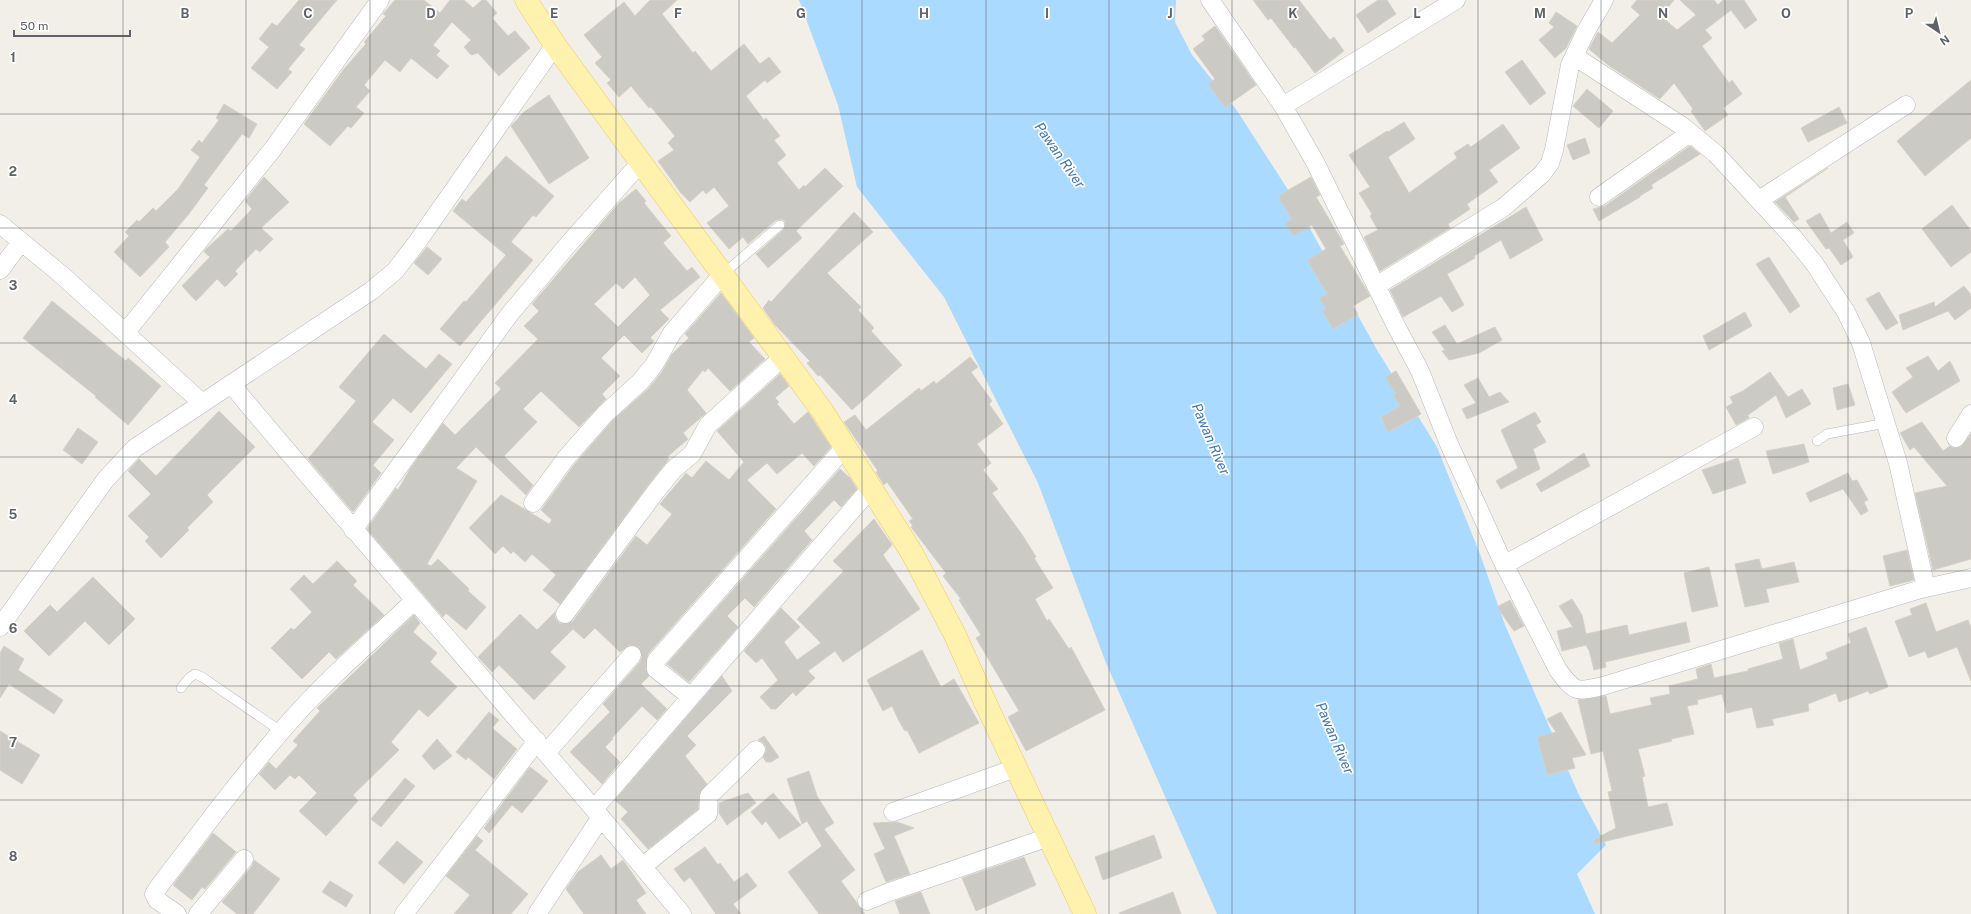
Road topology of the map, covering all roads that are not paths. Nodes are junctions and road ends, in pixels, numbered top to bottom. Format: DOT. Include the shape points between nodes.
graph roads {
  1 [pos="380,0"];
  2 [pos="526,0"];
  3 [pos="1210,0"];
  4 [pos="1456,0"];
  5 [pos="1604,0"];
  6 [pos="555,45"];
  7 [pos="1574,56"];
  8 [pos="1906,105"];
  9 [pos="1283,106"];
  10 [pos="1690,133"];
  11 [pos="641,162"];
  12 [pos="1599,197"];
  13 [pos="1759,200"];
  14 [pos="0,224"];
  15 [pos="780,225"];
  16 [pos="21,242"];
  17 [pos="0,270"];
  18 [pos="722,274"];
  19 [pos="1376,286"];
  20 [pos="126,332"];
  21 [pos="783,357"];
  22 [pos="231,384"];
  23 [pos="202,403"];
  24 [pos="1971,414"];
  25 [pos="1886,423"];
  26 [pos="1754,427"];
  27 [pos="1956,438"];
  28 [pos="1817,441"];
  29 [pos="846,447"];
  30 [pos="871,488"];
  31 [pos="533,503"];
  32 [pos="353,530"];
  33 [pos="1504,565"];
  34 [pos="1971,578"];
  35 [pos="1926,588"];
  36 [pos="415,600"];
  37 [pos="565,614"];
  38 [pos="0,627"];
  39 [pos="632,655"];
  40 [pos="181,688"];
  41 [pos="691,697"];
  42 [pos="282,732"];
  43 [pos="542,746"];
  44 [pos="756,750"];
  45 [pos="1016,768"];
  46 [pos="893,812"];
  47 [pos="598,813"];
  48 [pos="1048,837"];
  49 [pos="244,859"];
  50 [pos="643,866"];
  51 [pos="867,901"];
  52 [pos="177,914"];
  53 [pos="198,914"];
  54 [pos="404,914"];
  55 [pos="537,914"];
  56 [pos="682,914"];
  57 [pos="1085,914"];
  1 -- 20 [label="street" via="272,150"];
  2 -- 6 [label="main road"];
  3 -- 9 [label="street"];
  4 -- 9 [label="street"];
  5 -- 7 [label="street"];
  6 -- 11 [label="main road"];
  6 -- 22 [label="street" via="418,242 395,271 371,291"];
  7 -- 10 [label="street"];
  7 -- 19 [label="street" via="1567,76 1554,150 1542,174 1504,207"];
  8 -- 13 [label="street"];
  9 -- 19 [label="street" via="1315,162"];
  10 -- 12 [label="street"];
  10 -- 13 [label="street" via="1716,154"];
  11 -- 18 [label="main road"];
  11 -- 32 [label="street" via="564,248 509,315"];
  13 -- 25 [label="street" via="1814,263 1846,312 1861,343"];
  14 -- 16 [label="street"];
  15 -- 18 [label="lane"];
  16 -- 17 [label="street"];
  16 -- 20 [label="street"];
  18 -- 21 [label="main road"];
  18 -- 31 [label="street" via="672,333 654,366 601,418 566,458"];
  19 -- 33 [label="street" via="1423,379 1449,444"];
  20 -- 23 [label="street"];
  21 -- 29 [label="main road"];
  21 -- 37 [label="street" via="708,425 692,454 674,469 656,491"];
  22 -- 23 [label="street"];
  22 -- 32 [label="street"];
  23 -- 38 [label="street" via="145,440 118,465"];
  24 -- 27 [label="street"];
  25 -- 28 [label="lane" via="1827,434"];
  25 -- 35 [label="street" via="1898,464"];
  26 -- 33 [label="street"];
  29 -- 30 [label="main road"];
  29 -- 41 [label="street" via="656,661 656,669"];
  30 -- 41 [label="street"];
  30 -- 45 [label="main road" via="912,553 955,635"];
  32 -- 36 [label="street"];
  33 -- 35 [label="street" via="1558,670 1575,690 1603,686"];
  34 -- 35 [label="street"];
  36 -- 42 [label="street" via="343,666"];
  36 -- 43 [label="street"];
  39 -- 43 [label="street"];
  40 -- 42 [label="lane" via="195,674 202,677"];
  41 -- 47 [label="street"];
  42 -- 52 [label="street" via="155,892 156,899"];
  43 -- 47 [label="street"];
  43 -- 54 [label="street"];
  44 -- 50 [label="street" via="709,796 708,814"];
  45 -- 46 [label="street"];
  45 -- 48 [label="main road"];
  47 -- 50 [label="street"];
  47 -- 55 [label="street"];
  48 -- 51 [label="street"];
  48 -- 57 [label="main road"];
  49 -- 53 [label="street"];
  50 -- 56 [label="street"];
}
